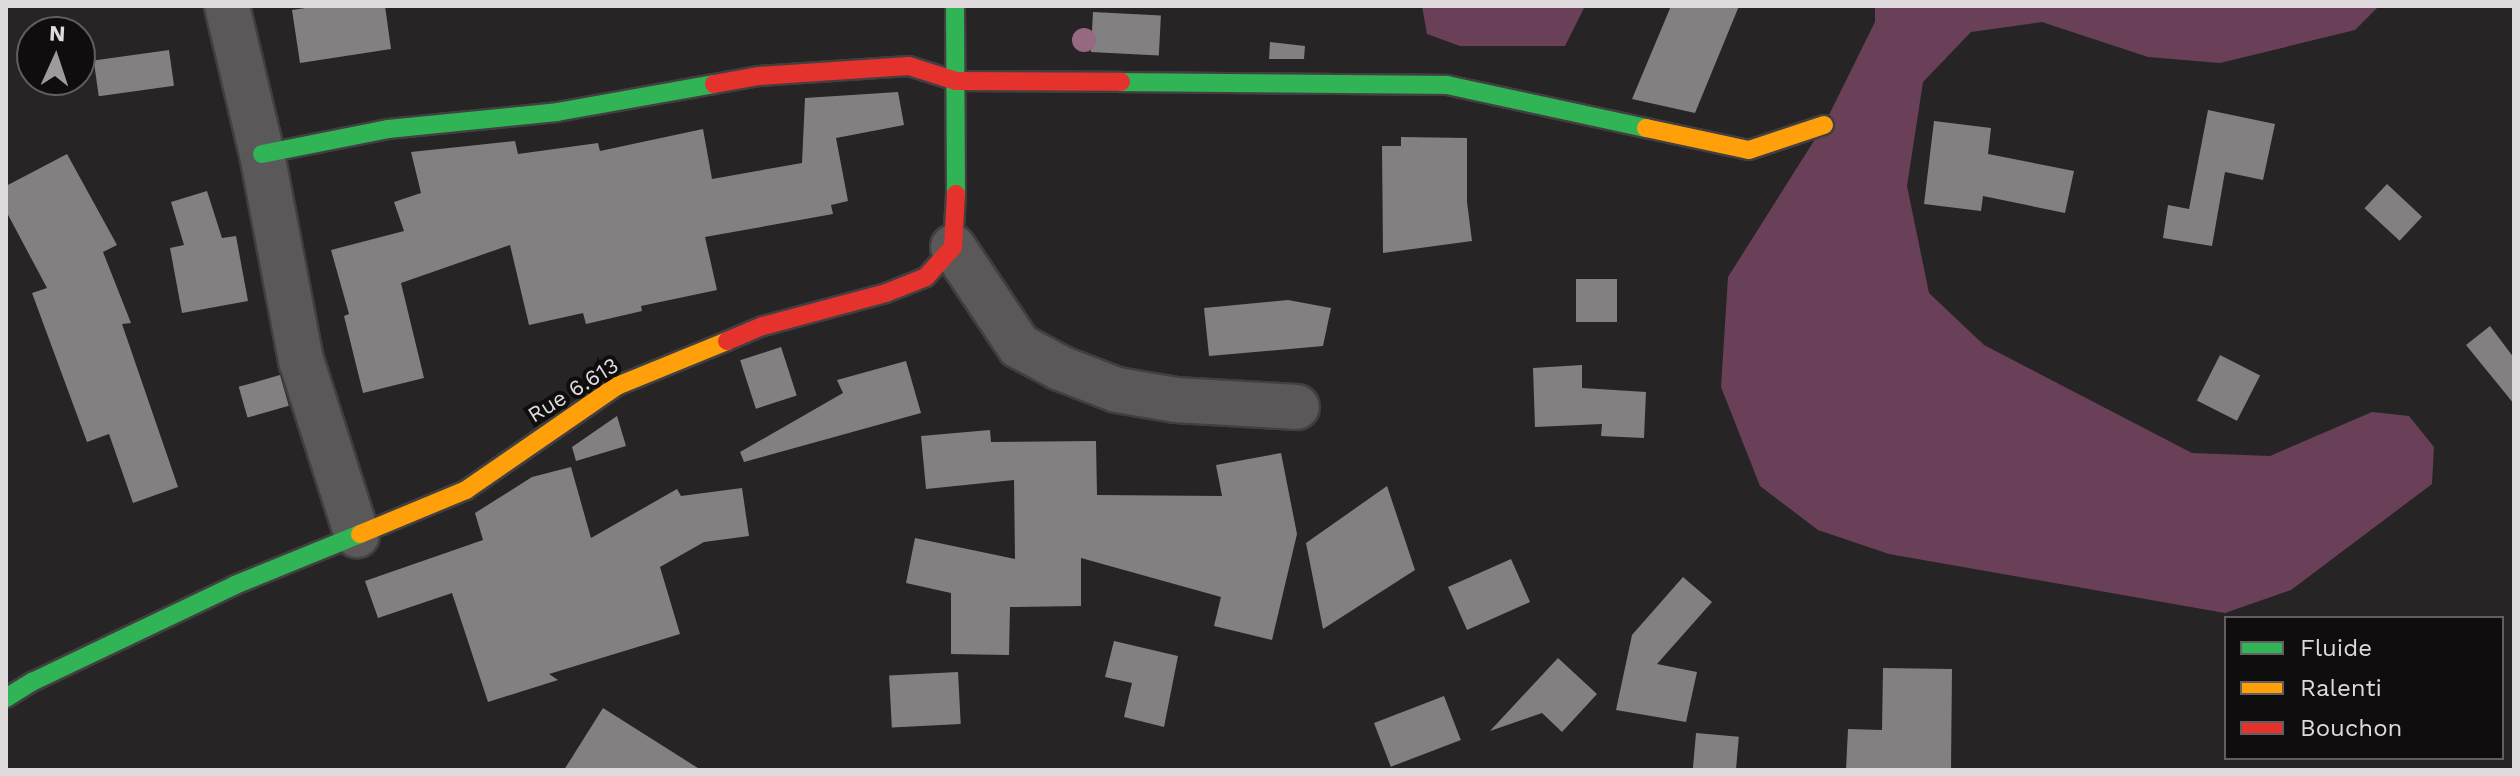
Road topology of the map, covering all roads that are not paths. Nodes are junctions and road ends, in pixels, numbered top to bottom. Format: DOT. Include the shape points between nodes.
graph roads {
  1 [pos="227,6"];
  2 [pos="955,6"];
  3 [pos="956,81"];
  4 [pos="1824,125"];
  5 [pos="262,154"];
  6 [pos="953,247"];
  7 [pos="1297,407"];
  8 [pos="357,535"];
  9 [pos="6,698"];
  1 -- 5 [label="street"];
  2 -- 3 [label="street"];
  3 -- 4 [label="street" via="1447,85 1749,150"];
  3 -- 5 [label="street" via="909,66 759,76 557,112 388,129"];
  3 -- 6 [label="street"];
  5 -- 8 [label="street" via="301,360"];
  6 -- 7 [label="street" via="1019,346 1060,368 1117,390 1176,400"];
  6 -- 8 [label="street, Rue 6.613" via="926,277 763,326 617,386 466,490"];
  8 -- 9 [label="street, Rue 6.613" via="235,585"];
}
